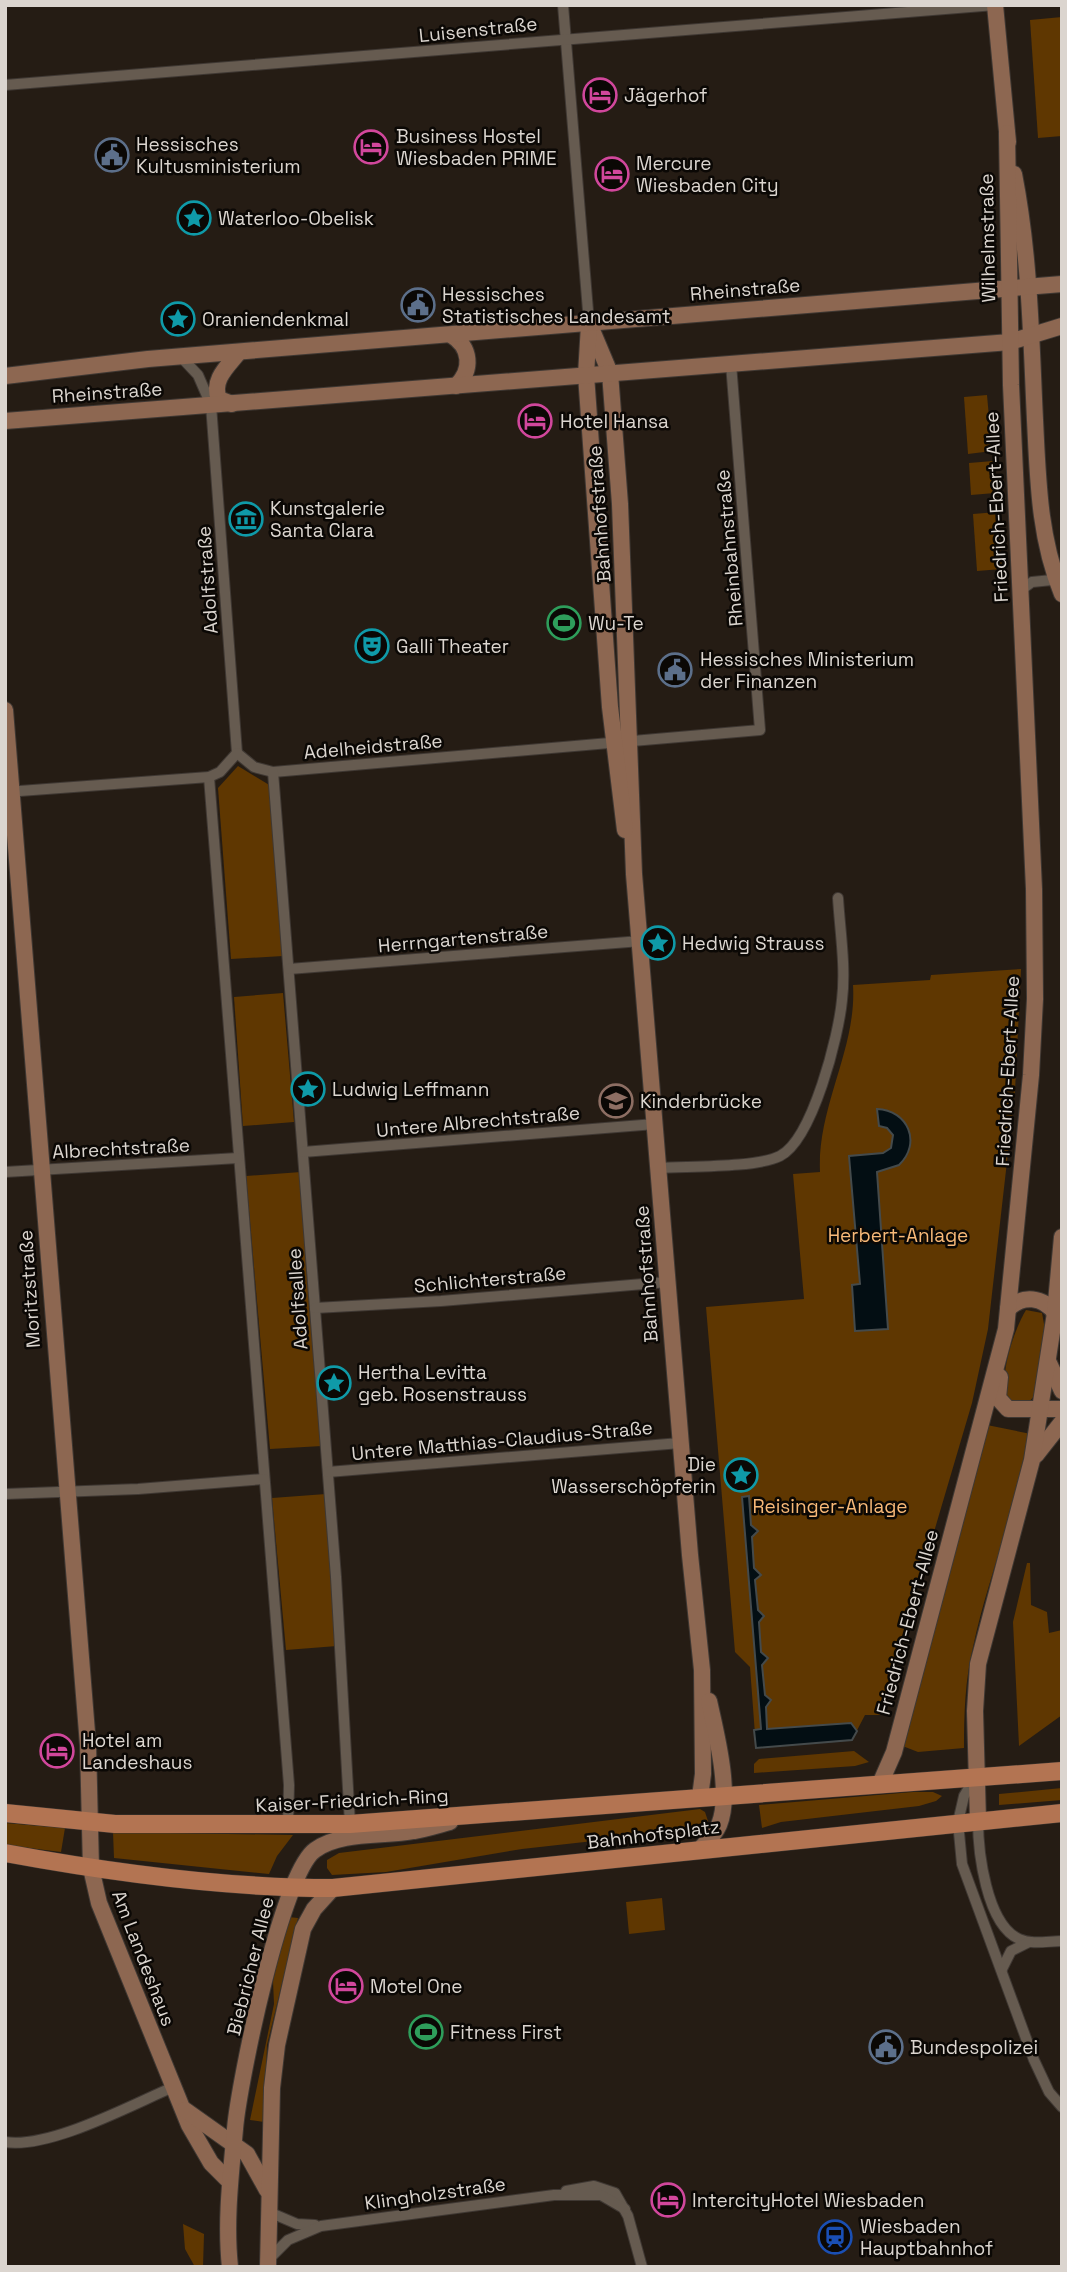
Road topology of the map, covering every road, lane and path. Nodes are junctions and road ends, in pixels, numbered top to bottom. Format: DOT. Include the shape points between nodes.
graph roads {
  1 [pos="563,5"];
  2 [pos="995,5"];
  3 [pos="566,38"];
  4 [pos="5,85"];
  5 [pos="1007,133"];
  6 [pos="1062,284"];
  7 [pos="1030,286"];
  8 [pos="1008,289"];
  9 [pos="589,323"];
  10 [pos="1062,326"];
  11 [pos="451,335"];
  12 [pos="1031,335"];
  13 [pos="1010,342"];
  14 [pos="239,352"];
  15 [pos="181,357"];
  16 [pos="731,364"];
  17 [pos="610,373"];
  18 [pos="586,375"];
  19 [pos="5,376"];
  20 [pos="456,386"];
  21 [pos="232,404"];
  22 [pos="211,405"];
  23 [pos="5,421"];
  24 [pos="1060,584"];
  25 [pos="1021,590"];
  26 [pos="5,710"];
  27 [pos="760,730"];
  28 [pos="631,740"];
  29 [pos="613,741"];
  30 [pos="237,752"];
  31 [pos="273,772"];
  32 [pos="209,777"];
  33 [pos="8,792"];
  34 [pos="634,874"];
  35 [pos="838,898"];
  36 [pos="641,941"];
  37 [pos="289,969"];
  38 [pos="655,1124"];
  39 [pos="303,1152"];
  40 [pos="238,1158"];
  41 [pos="659,1168"];
  42 [pos="41,1170"];
  43 [pos="5,1172"];
  44 [pos="1062,1237"];
  45 [pos="667,1282"];
  46 [pos="315,1308"];
  47 [pos="1009,1309"];
  48 [pos="1055,1313"];
  49 [pos="1006,1329"];
  50 [pos="1049,1361"];
  51 [pos="1062,1391"];
  52 [pos="1062,1409"];
  53 [pos="1040,1410"];
  54 [pos="1062,1422"];
  55 [pos="680,1443"];
  56 [pos="1032,1460"];
  57 [pos="328,1472"];
  58 [pos="264,1479"];
  59 [pos="66,1491"];
  60 [pos="5,1494"];
  61 [pos="702,1670"];
  62 [pos="1062,1771"];
  63 [pos="975,1777"];
  64 [pos="880,1784"];
  65 [pos="723,1795"];
  66 [pos="700,1797"];
  67 [pos="5,1813"];
  68 [pos="1062,1813"];
  69 [pos="479,1814"];
  70 [pos="978,1820"];
  71 [pos="958,1822"];
  72 [pos="91,1823"];
  73 [pos="350,1824"];
  74 [pos="288,1825"];
  75 [pos="699,1850"];
  76 [pos="5,1853"];
  77 [pos="92,1868"];
  78 [pos="292,1888"];
  79 [pos="333,1888"];
  80 [pos="1062,1941"];
  81 [pos="1029,1942"];
  82 [pos="1002,1969"];
  83 [pos="171,2088"];
  84 [pos="179,2103"];
  85 [pos="1062,2107"];
  86 [pos="5,2142"];
  87 [pos="234,2144"];
  88 [pos="229,2181"];
  89 [pos="267,2197"];
  90 [pos="321,2226"];
  91 [pos="268,2264"];
  92 [pos="230,2267"];
  93 [pos="642,2267"];
  1 -- 3 [label="street, Bahnhofstraße"];
  2 -- 3 [label="street, Luisenstraße"];
  2 -- 5 [label="street, Wilhelmstraße"];
  3 -- 4 [label="street, Luisenstraße"];
  3 -- 9 [label="street, Bahnhofstraße"];
  5 -- 7 [label="street, Wilhelmstraße"];
  5 -- 8 [label="street, Wilhelmstraße"];
  6 -- 7 [label="street, Rheinstraße"];
  7 -- 8 [label="street, Rheinstraße"];
  7 -- 12 [label="street, Wilhelmstraße"];
  8 -- 9 [label="street, Rheinstraße"];
  8 -- 13 [label="street, Wilhelmstraße"];
  9 -- 11 [label="street, Rheinstraße"];
  9 -- 17 [label="street, Bahnhofstraße"];
  9 -- 18 [label="street, Bahnhofstraße"];
  10 -- 12 [label="street, Rheinstraße"];
  11 -- 14 [label="street, Rheinstraße"];
  11 -- 20 [label="street" via="463,344 468,358 467,372"];
  12 -- 13 [label="street, Rheinstraße"];
  12 -- 24 [label="street" via="1040,498 1048,559"];
  13 -- 16 [label="street, Rheinstraße"];
  13 -- 25 [label="street, Friedrich-Ebert-Allee"];
  14 -- 15 [label="street, Rheinstraße"];
  14 -- 21 [label="street" via="216,385 219,399"];
  15 -- 19 [label="street, Rheinstraße"];
  15 -- 22 [label="street, Rheinstraße" via="198,376"];
  16 -- 17 [label="street, Rheinstraße"];
  16 -- 27 [label="street, Rheinbahnstraße"];
  17 -- 18 [label="street, Rheinstraße"];
  17 -- 28 [label="street, Bahnhofstraße"];
  18 -- 20 [label="street, Rheinstraße"];
  18 -- 29 [label="street, Bahnhofstraße"];
  20 -- 21 [label="street, Rheinstraße"];
  21 -- 22 [label="street, Rheinstraße"];
  22 -- 23 [label="street, Rheinstraße"];
  22 -- 30 [label="street, Adolfstraße"];
  24 -- 25 [label="street" via="1032,582"];
  25 -- 47 [label="street, Friedrich-Ebert-Allee" via="1035,999"];
  26 -- 33 [label="street, Moritzstraße"];
  27 -- 28 [label="street, Adelheidstraße"];
  28 -- 29 [label="street, Adelheidstraße"];
  28 -- 34 [label="street, Bahnhofstraße"];
  29 -- 31 [label="street, Adelheidstraße"];
  29 -- 34 [label="street, Bahnhofstraße"];
  30 -- 31 [label="street" via="254,767"];
  30 -- 32 [label="street" via="220,772"];
  31 -- 37 [label="street, Adolfsallee"];
  32 -- 33 [label="street"];
  32 -- 40 [label="street"];
  33 -- 42 [label="street, Moritzstraße"];
  34 -- 36 [label="street, Bahnhofstraße"];
  35 -- 41 [label="street" via="842,1001 807,1123 790,1148 766,1161"];
  36 -- 37 [label="street, Herrngartenstraße"];
  36 -- 38 [label="street, Bahnhofstraße"];
  37 -- 39 [label="street, Adolfsallee"];
  38 -- 39 [label="street, Untere Albrechtstraße"];
  38 -- 41 [label="street, Bahnhofstraße"];
  39 -- 46 [label="street, Adolfsallee"];
  40 -- 42 [label="street, Albrechtstraße"];
  40 -- 58 [label="street"];
  41 -- 45 [label="street, Bahnhofstraße"];
  42 -- 43 [label="street, Albrechtstraße"];
  42 -- 59 [label="street, Moritzstraße"];
  44 -- 48 [label="street"];
  45 -- 46 [label="street, Schlichterstraße"];
  45 -- 55 [label="street, Bahnhofstraße"];
  46 -- 57 [label="street, Adolfsallee"];
  47 -- 48 [label="street" via="1029,1299 1046,1303"];
  47 -- 49 [label="street, Friedrich-Ebert-Allee"];
  48 -- 50 [label="street"];
  49 -- 53 [label="street" via="998,1391 1001,1403 1008,1409"];
  49 -- 64 [label="street, Friedrich-Ebert-Allee" via="896,1746"];
  50 -- 51 [label="street"];
  50 -- 53 [label="street"];
  52 -- 53 [label="street"];
  53 -- 56 [label="street"];
  54 -- 56 [label="street"];
  55 -- 57 [label="street, Untere Matthias-Claudius-Straße"];
  55 -- 61 [label="street, Bahnhofstraße"];
  56 -- 63 [label="street" via="978,1664"];
  57 -- 73 [label="street, Adolfsallee"];
  58 -- 59 [label="street"];
  58 -- 74 [label="street" via="289,1785"];
  59 -- 60 [label="street"];
  59 -- 72 [label="street, Moritzstraße"];
  61 -- 65 [label="street, Bahnhofstraße"];
  61 -- 66 [label="street, Bahnhofstraße"];
  62 -- 63 [label="main road, Bahnhofsplatz"];
  63 -- 64 [label="main road, Bahnhofsplatz"];
  63 -- 70 [label="street"];
  63 -- 71 [label="street" via="964,1796"];
  64 -- 65 [label="main road, Bahnhofsplatz"];
  65 -- 66 [label="main road, Bahnhofsplatz"];
  65 -- 75 [label="street, Bahnhofstraße" via="720,1824"];
  66 -- 69 [label="main road, Kaiser-Friedrich-Ring"];
  67 -- 72 [label="main road, Kaiser-Friedrich-Ring"];
  68 -- 70 [label="main road, Bahnhofsplatz"];
  69 -- 73 [label="main road, Kaiser-Friedrich-Ring"];
  69 -- 78 [label="street, Biebricher Allee" via="414,1831 324,1844 304,1860"];
  70 -- 71 [label="main road, Bahnhofsplatz"];
  70 -- 81 [label="street" via="983,1872 993,1906 1008,1931"];
  71 -- 75 [label="main road, Bahnhofsplatz"];
  71 -- 82 [label="street" via="962,1864"];
  72 -- 74 [label="main road, Kaiser-Friedrich-Ring"];
  72 -- 77 [label="street, Am Landeshaus"];
  73 -- 74 [label="main road, Kaiser-Friedrich-Ring"];
  75 -- 79 [label="main road, Bahnhofsplatz"];
  76 -- 77 [label="main road"];
  77 -- 78 [label="main road"];
  77 -- 83 [label="street, Am Landeshaus" via="99,1903"];
  78 -- 79 [label="main road"];
  78 -- 87 [label="street, Biebricher Allee" via="244,2073"];
  79 -- 89 [label="street" via="305,1924 287,1996 272,2088"];
  80 -- 81 [label="street"];
  81 -- 82 [label="street" via="1011,1951"];
  82 -- 85 [label="street" via="1043,2081"];
  83 -- 84 [label="street, Am Landeshaus"];
  83 -- 86 [label="street" via="54,2136"];
  84 -- 87 [label="street, Am Landeshaus"];
  84 -- 88 [label="street, Am Landeshaus" via="203,2152"];
  87 -- 88 [label="street, Biebricher Allee"];
  87 -- 89 [label="street, Am Landeshaus" via="252,2161"];
  88 -- 89 [label="street" via="245,2169"];
  88 -- 92 [label="street, Biebricher Allee"];
  89 -- 90 [label="street, Klingholzstraße" via="297,2224"];
  89 -- 91 [label="street"];
  90 -- 91 [label="street, Klingholzstraße" via="288,2240"];
  90 -- 93 [label="street, Klingholzstraße" via="554,2195 601,2195 625,2208"];
}
